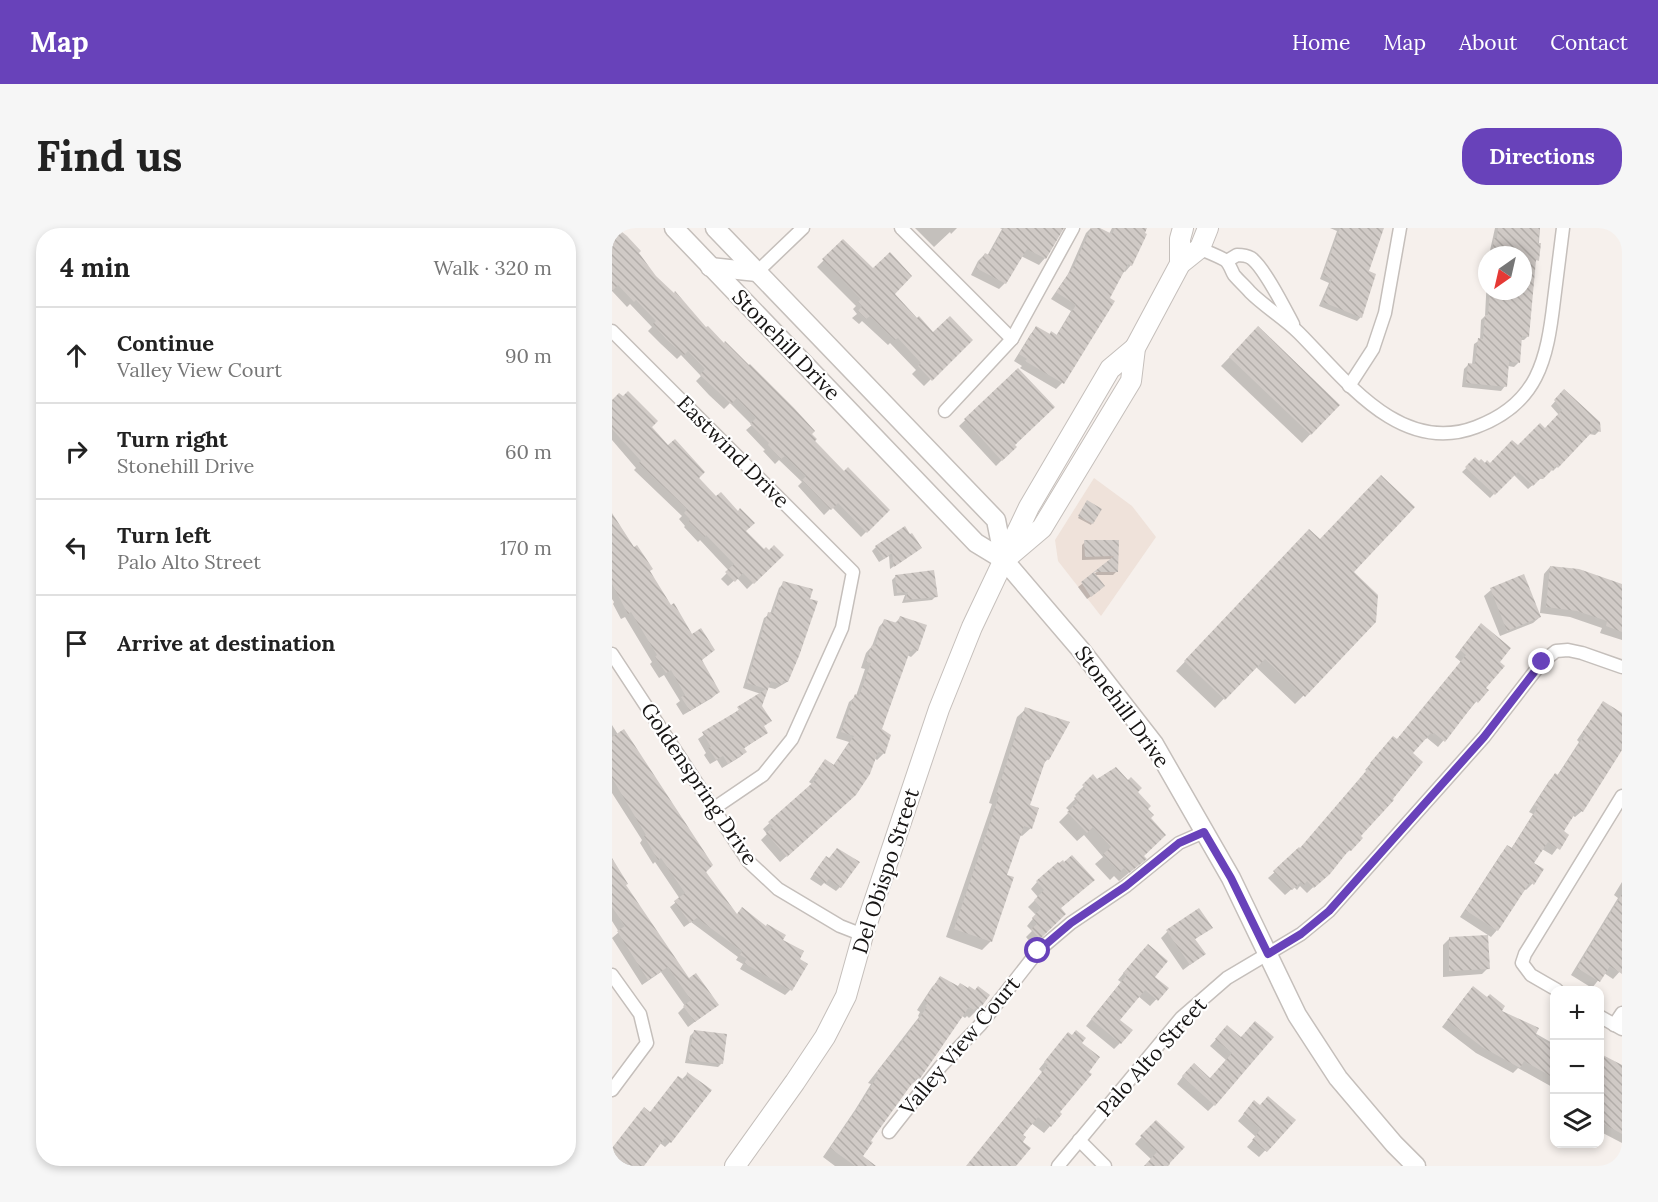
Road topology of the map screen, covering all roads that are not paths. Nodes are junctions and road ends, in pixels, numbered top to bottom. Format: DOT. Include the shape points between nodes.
graph roads {
  1 [pos="674,228"];
  2 [pos="715,228"];
  3 [pos="803,228"];
  4 [pos="901,228"];
  5 [pos="1073,228"];
  6 [pos="1208,228"];
  7 [pos="1400,228"];
  8 [pos="1563,228"];
  9 [pos="1182,234"];
  10 [pos="1200,248"];
  11 [pos="1227,261"];
  12 [pos="1180,264"];
  13 [pos="710,267"];
  14 [pos="757,272"];
  15 [pos="1296,331"];
  16 [pos="614,336"];
  17 [pos="1012,339"];
  18 [pos="1349,386"];
  19 [pos="945,411"];
  20 [pos="1004,560"];
  21 [pos="612,654"];
  22 [pos="1622,667"];
  23 [pos="1622,796"];
  24 [pos="713,809"];
  25 [pos="1204,832"];
  26 [pos="863,935"];
  27 [pos="1268,954"];
  28 [pos="612,975"];
  29 [pos="1550,986"];
  30 [pos="1622,1013"];
  31 [pos="1604,1019"];
  32 [pos="1618,1027"];
  33 [pos="612,1090"];
  34 [pos="889,1132"];
  35 [pos="1079,1140"];
  36 [pos="735,1166"];
  37 [pos="1058,1166"];
  38 [pos="1105,1166"];
  39 [pos="1416,1166"];
  1 -- 13 [label="main road, Stonehill Drive"];
  2 -- 14 [label="main road, Stonehill Drive"];
  3 -- 14 [label="street"];
  4 -- 17 [label="street"];
  5 -- 17 [label="street"];
  6 -- 10 [label="main road, Del Obispo Street"];
  7 -- 18 [label="street" via="1382,322 1373,349"];
  8 -- 18 [label="street" via="1545,357 1529,389 1503,414 1470,429 1428,432 1388,417"];
  9 -- 10 [label="street"];
  9 -- 12 [label="main road, Del Obispo Street"];
  10 -- 11 [label="street"];
  10 -- 12 [label="main road, Del Obispo Street"];
  11 -- 15 [label="street" via="1235,276"];
  11 -- 15 [label="street" via="1237,255 1253,260"];
  12 -- 20 [label="main road, Del Obispo Street" via="1135,348 1110,369 1029,507"];
  13 -- 14 [label="main road"];
  13 -- 20 [label="main road, Stonehill Drive" via="976,543"];
  14 -- 20 [label="main road, Stonehill Drive" via="996,520"];
  15 -- 18 [label="street"];
  16 -- 24 [label="street, Eastwind Drive" via="853,572 842,628 792,739 763,775"];
  17 -- 19 [label="street"];
  20 -- 25 [label="main road, Stonehill Drive" via="1154,744"];
  20 -- 26 [label="main road, Del Obispo Street" via="939,709"];
  21 -- 24 [label="street, Goldenspring Drive"];
  22 -- 27 [label="street, Palo Alto Street" via="1568,650 1556,651 1542,662 1484,737 1329,911"];
  23 -- 29 [label="street" via="1525,954 1522,963 1531,975"];
  24 -- 26 [label="street, Goldenspring Drive" via="748,861 778,889 840,926"];
  25 -- 27 [label="main road, Stonehill Drive"];
  25 -- 34 [label="street, Valley View Court" via="1179,843 1038,951"];
  26 -- 36 [label="main road, Del Obispo Street" via="846,996 825,1036"];
  27 -- 35 [label="street, Palo Alto Street" via="1227,978 1181,1018"];
  27 -- 39 [label="main road, Stonehill Drive" via="1297,1015 1338,1078"];
  28 -- 33 [label="street" via="640,1014 647,1043"];
  30 -- 32 [label="street"];
  31 -- 32 [label="street"];
  35 -- 37 [label="street, Palo Alto Street"];
  35 -- 38 [label="street"];
}
